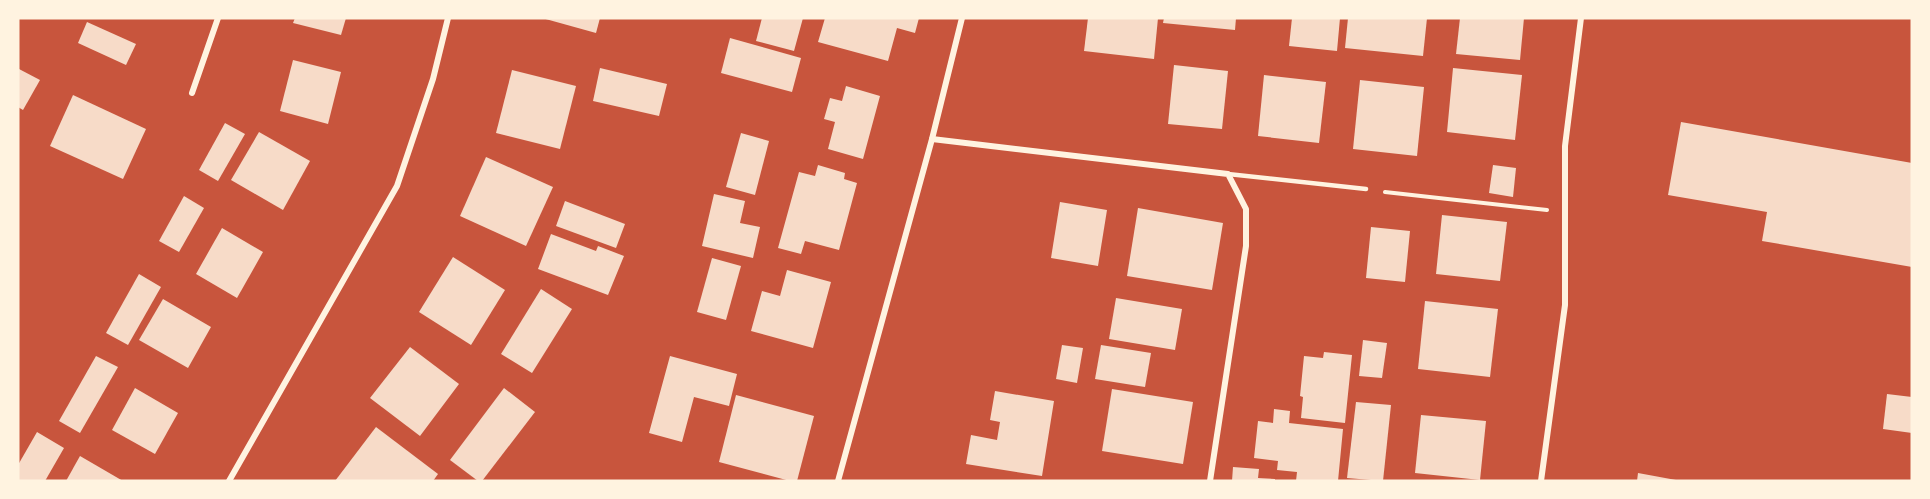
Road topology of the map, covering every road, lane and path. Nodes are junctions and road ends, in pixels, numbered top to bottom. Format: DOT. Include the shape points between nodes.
graph roads {
  1 [pos="218,18"];
  2 [pos="448,18"];
  3 [pos="962,18"];
  4 [pos="1581,18"];
  5 [pos="192,93"];
  6 [pos="932,139"];
  7 [pos="1228,174"];
  8 [pos="1366,189"];
  9 [pos="1565,212"];
  10 [pos="229,481"];
  11 [pos="838,481"];
  12 [pos="1210,481"];
  13 [pos="1541,481"];
  1 -- 5 [label="street"];
  2 -- 10 [label="street" via="433,79 396,186"];
  3 -- 6 [label="street"];
  4 -- 9 [label="street" via="1565,146"];
  6 -- 7 [label="street"];
  6 -- 11 [label="street"];
  7 -- 8 [label="lane"];
  7 -- 12 [label="street" via="1246,209 1246,246"];
  8 -- 9 [label="path"];
  9 -- 13 [label="street" via="1565,305"];
}
